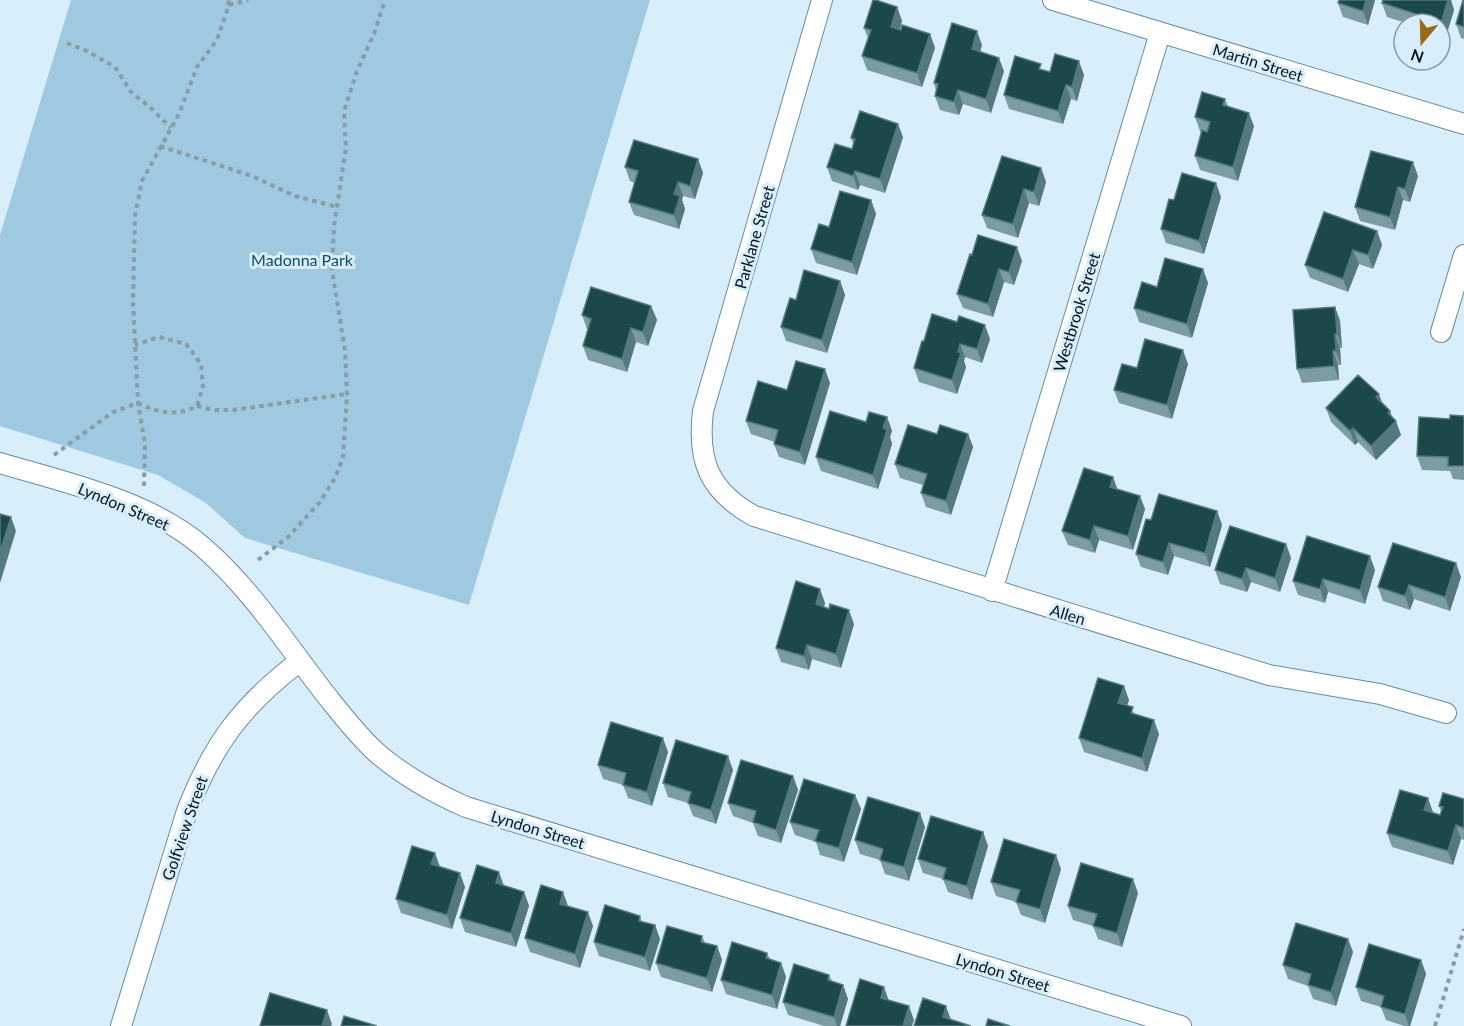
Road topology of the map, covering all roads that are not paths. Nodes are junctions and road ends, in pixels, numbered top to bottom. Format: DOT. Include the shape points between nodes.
graph roads {
  1 [pos="822,0"];
  2 [pos="1053,0"];
  3 [pos="1160,33"];
  4 [pos="1464,124"];
  5 [pos="1464,255"];
  6 [pos="1441,332"];
  7 [pos="0,463"];
  8 [pos="709,474"];
  9 [pos="992,591"];
  10 [pos="300,661"];
  11 [pos="1446,713"];
  12 [pos="121,1026"];
  13 [pos="1181,1026"];
  1 -- 8 [label="street, Parklane Street" via="704,411 700,437"];
  2 -- 3 [label="street, Martin Street"];
  3 -- 4 [label="street, Martin Street"];
  3 -- 9 [label="street, Westbrook Street"];
  5 -- 6 [label="street"];
  7 -- 10 [label="street, Lyndon Street" via="79,486 167,521 204,547 238,582"];
  8 -- 9 [label="street, Allen" via="736,506 754,516"];
  9 -- 11 [label="street, Allen" via="1269,675 1380,694"];
  10 -- 12 [label="street, Golfview Street" via="272,682 239,716 200,777"];
  10 -- 13 [label="street, Lyndon Street" via="353,729 378,753 415,782 466,807"];
}
